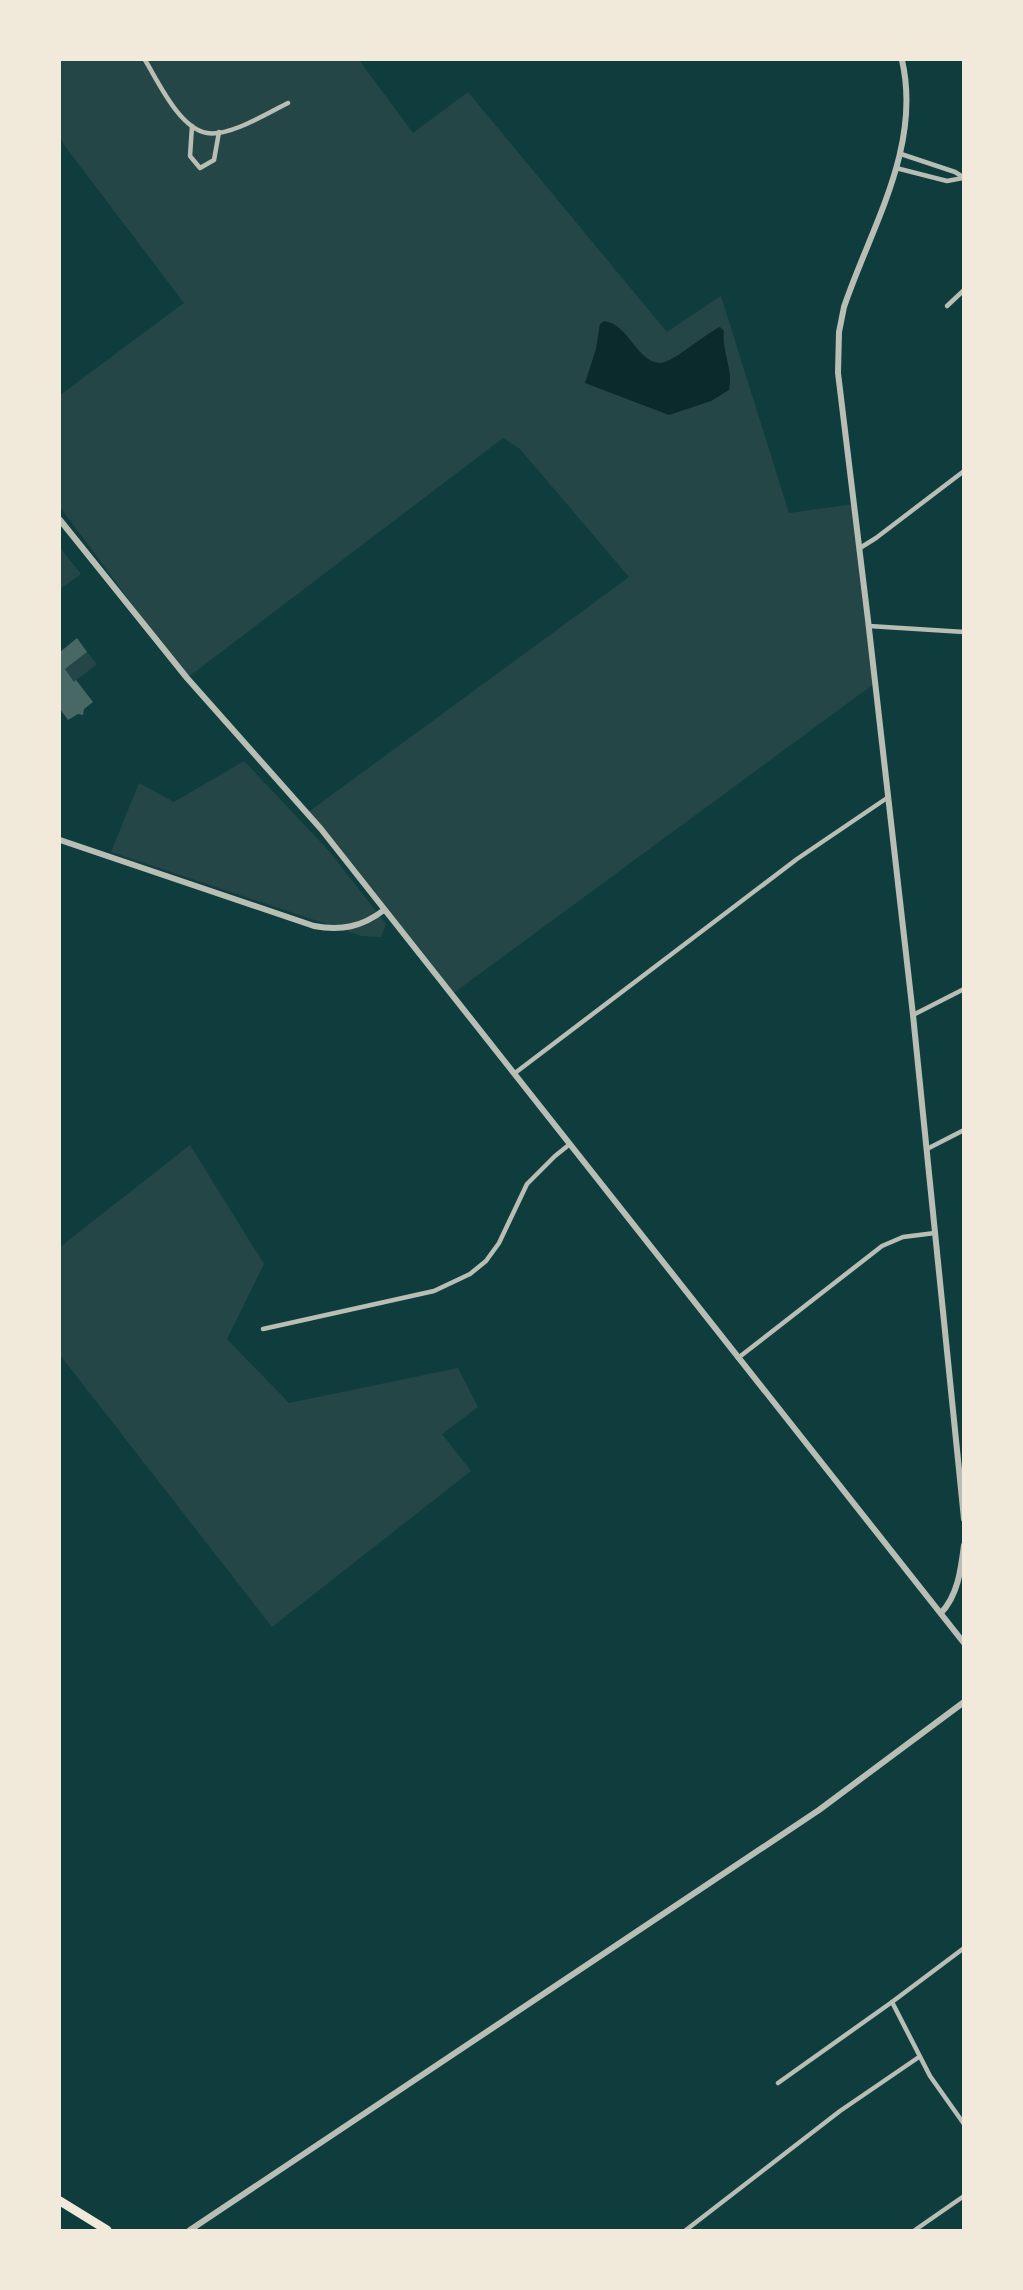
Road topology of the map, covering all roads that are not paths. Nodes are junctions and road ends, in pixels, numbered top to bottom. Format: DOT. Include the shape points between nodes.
graph roads {
  1 [pos="145,60"];
  2 [pos="902,60"];
  3 [pos="288,103"];
  4 [pos="192,126"];
  5 [pos="219,132"];
  6 [pos="901,154"];
  7 [pos="897,169"];
  8 [pos="964,290"];
  9 [pos="947,306"];
  10 [pos="964,471"];
  11 [pos="60,520"];
  12 [pos="860,548"];
  13 [pos="869,626"];
  14 [pos="964,632"];
  15 [pos="887,798"];
  16 [pos="60,840"];
  17 [pos="384,910"];
  18 [pos="964,989"];
  19 [pos="913,1016"];
  20 [pos="515,1073"];
  21 [pos="964,1130"];
  22 [pos="570,1144"];
  23 [pos="927,1149"];
  24 [pos="935,1233"];
  25 [pos="263,1329"];
  26 [pos="738,1358"];
  27 [pos="964,1519"];
  28 [pos="964,1545"];
  29 [pos="941,1613"];
  30 [pos="964,1643"];
  31 [pos="964,1702"];
  32 [pos="964,1948"];
  33 [pos="892,2002"];
  34 [pos="919,2057"];
  35 [pos="778,2083"];
  36 [pos="964,2124"];
  37 [pos="964,2196"];
  38 [pos="60,2201"];
  39 [pos="107,2231"];
  40 [pos="190,2231"];
  41 [pos="686,2231"];
  42 [pos="915,2231"];
  1 -- 4 [label="street" via="173,106"];
  2 -- 6 [label="street" via="908,108"];
  3 -- 5 [label="street"];
  4 -- 5 [label="street" via="207,133"];
  4 -- 5 [label="street" via="190,156 200,168 214,160"];
  6 -- 7 [label="street"];
  6 -- 7 [label="street" via="964,178 947,181"];
  7 -- 12 [label="street" via="853,281 839,332 838,373"];
  8 -- 9 [label="street"];
  10 -- 12 [label="street"];
  11 -- 17 [label="street"];
  12 -- 13 [label="street"];
  13 -- 14 [label="street"];
  13 -- 15 [label="street"];
  15 -- 19 [label="street"];
  15 -- 20 [label="street" via="797,859"];
  16 -- 17 [label="street" via="314,926 356,926"];
  17 -- 20 [label="street"];
  18 -- 19 [label="street"];
  19 -- 23 [label="street"];
  20 -- 22 [label="street"];
  21 -- 23 [label="street"];
  22 -- 25 [label="street" via="527,1184 499,1243 470,1274 434,1291"];
  22 -- 26 [label="street"];
  23 -- 24 [label="street"];
  24 -- 26 [label="street" via="903,1237 882,1246"];
  24 -- 27 [label="street"];
  26 -- 29 [label="street"];
  28 -- 29 [label="street" via="956,1588"];
  29 -- 30 [label="street"];
  31 -- 40 [label="street" via="819,1810"];
  32 -- 33 [label="street"];
  33 -- 34 [label="street"];
  33 -- 35 [label="street"];
  34 -- 36 [label="street"];
  34 -- 41 [label="street" via="840,2111"];
  37 -- 42 [label="street"];
  38 -- 39 [label="highway"];
}
